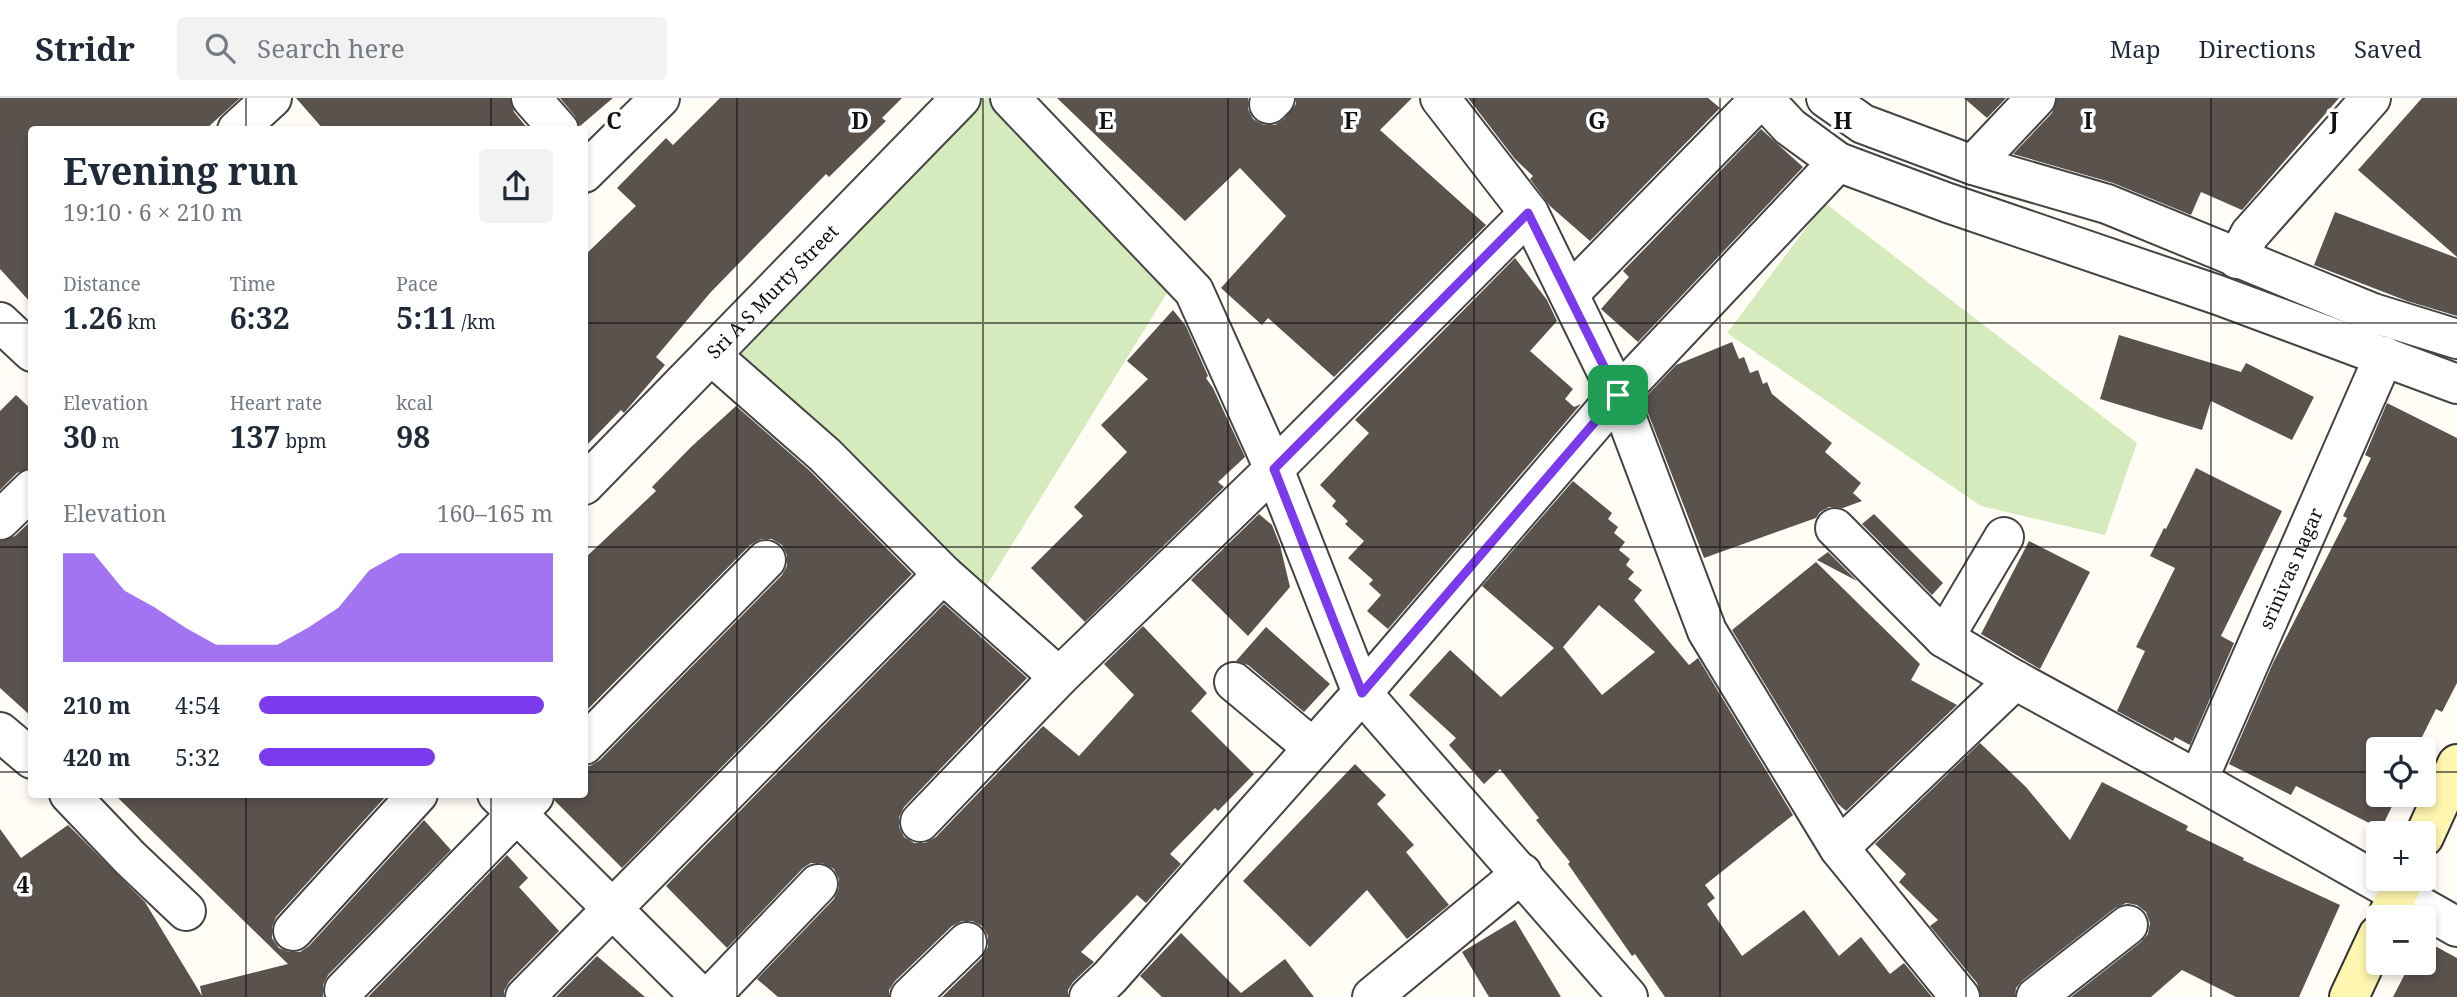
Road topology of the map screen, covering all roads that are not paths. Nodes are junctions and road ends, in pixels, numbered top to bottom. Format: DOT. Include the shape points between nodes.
graph roads {
  1 [pos="531,98"];
  2 [pos="660,98"];
  3 [pos="961,98"];
  4 [pos="1010,98"];
  5 [pos="1440,98"];
  6 [pos="1762,98"];
  7 [pos="1826,98"];
  8 [pos="2036,98"];
  9 [pos="2371,98"];
  10 [pos="556,126"];
  11 [pos="1838,162"];
  12 [pos="588,164"];
  13 [pos="1973,165"];
  14 [pos="1528,213"];
  15 [pos="2237,259"];
  16 [pos="1569,294"];
  17 [pos="2457,340"];
  18 [pos="711,355"];
  19 [pos="2384,356"];
  20 [pos="2457,384"];
  21 [pos="1618,395"];
  22 [pos="1274,469"];
  23 [pos="588,481"];
  24 [pos="28,493"];
  25 [pos="0,520"];
  26 [pos="1835,528"];
  27 [pos="2004,537"];
  28 [pos="766,560"];
  29 [pos="943,574"];
  30 [pos="1944,638"];
  31 [pos="1059,677"];
  32 [pos="2015,681"];
  33 [pos="1234,682"];
  34 [pos="1362,693"];
  35 [pos="0,732"];
  36 [pos="588,741"];
  37 [pos="1313,748"];
  38 [pos="28,756"];
  39 [pos="2457,764"];
  40 [pos="2198,780"];
  41 [pos="73,798"];
  42 [pos="414,798"];
  43 [pos="517,801"];
  44 [pos="2431,821"];
  45 [pos="920,822"];
  46 [pos="1839,848"];
  47 [pos="1522,873"];
  48 [pos="818,884"];
  49 [pos="2396,897"];
  50 [pos="611,908"];
  51 [pos="186,911"];
  52 [pos="2128,925"];
  53 [pos="2457,927"];
  54 [pos="293,931"];
  55 [pos="967,942"];
  56 [pos="2366,961"];
  57 [pos="344,990"];
  58 [pos="525,997"];
  59 [pos="701,997"];
  60 [pos="710,997"];
  61 [pos="910,997"];
  62 [pos="1089,997"];
  63 [pos="1372,997"];
  64 [pos="1628,997"];
  65 [pos="1960,997"];
  66 [pos="2036,997"];
  67 [pos="2349,997"];
  1 -- 10 [label="street"];
  2 -- 12 [label="street"];
  3 -- 18 [label="street, Sri A S Murty Street"];
  4 -- 22 [label="street" via="1194,290"];
  5 -- 14 [label="street"];
  6 -- 11 [label="street" via="1790,127"];
  6 -- 16 [label="street"];
  7 -- 13 [label="street" via="1863,124"];
  8 -- 13 [label="street"];
  9 -- 15 [label="street" via="2250,234"];
  11 -- 19 [label="street"];
  11 -- 21 [label="street"];
  13 -- 15 [label="street" via="2107,204"];
  14 -- 16 [label="street"];
  14 -- 22 [label="street"];
  15 -- 17 [label="street" via="2373,313"];
  16 -- 21 [label="street"];
  18 -- 23 [label="street, Sri A S Murty Street"];
  18 -- 29 [label="street" via="825,455"];
  19 -- 20 [label="street"];
  19 -- 40 [label="street, srinivas nagar"];
  21 -- 34 [label="street"];
  21 -- 46 [label="street" via="1707,631"];
  22 -- 31 [label="street"];
  22 -- 34 [label="street"];
  24 -- 25 [label="street"];
  26 -- 30 [label="street"];
  27 -- 30 [label="street"];
  28 -- 36 [label="street"];
  29 -- 31 [label="street"];
  29 -- 50 [label="street"];
  30 -- 32 [label="street"];
  31 -- 45 [label="street"];
  32 -- 40 [label="street"];
  32 -- 46 [label="street"];
  33 -- 37 [label="street"];
  34 -- 37 [label="street"];
  34 -- 47 [label="street"];
  35 -- 38 [label="street"];
  37 -- 62 [label="street"];
  39 -- 44 [label="street"];
  40 -- 49 [label="street"];
  41 -- 51 [label="street"];
  42 -- 54 [label="street"];
  43 -- 50 [label="street"];
  43 -- 57 [label="street"];
  46 -- 65 [label="street"];
  47 -- 63 [label="street"];
  47 -- 64 [label="street"];
  48 -- 60 [label="street"];
  49 -- 53 [label="street"];
  50 -- 58 [label="street"];
  50 -- 59 [label="street"];
  52 -- 66 [label="street"];
  55 -- 61 [label="street"];
  56 -- 67 [label="street"];
}
